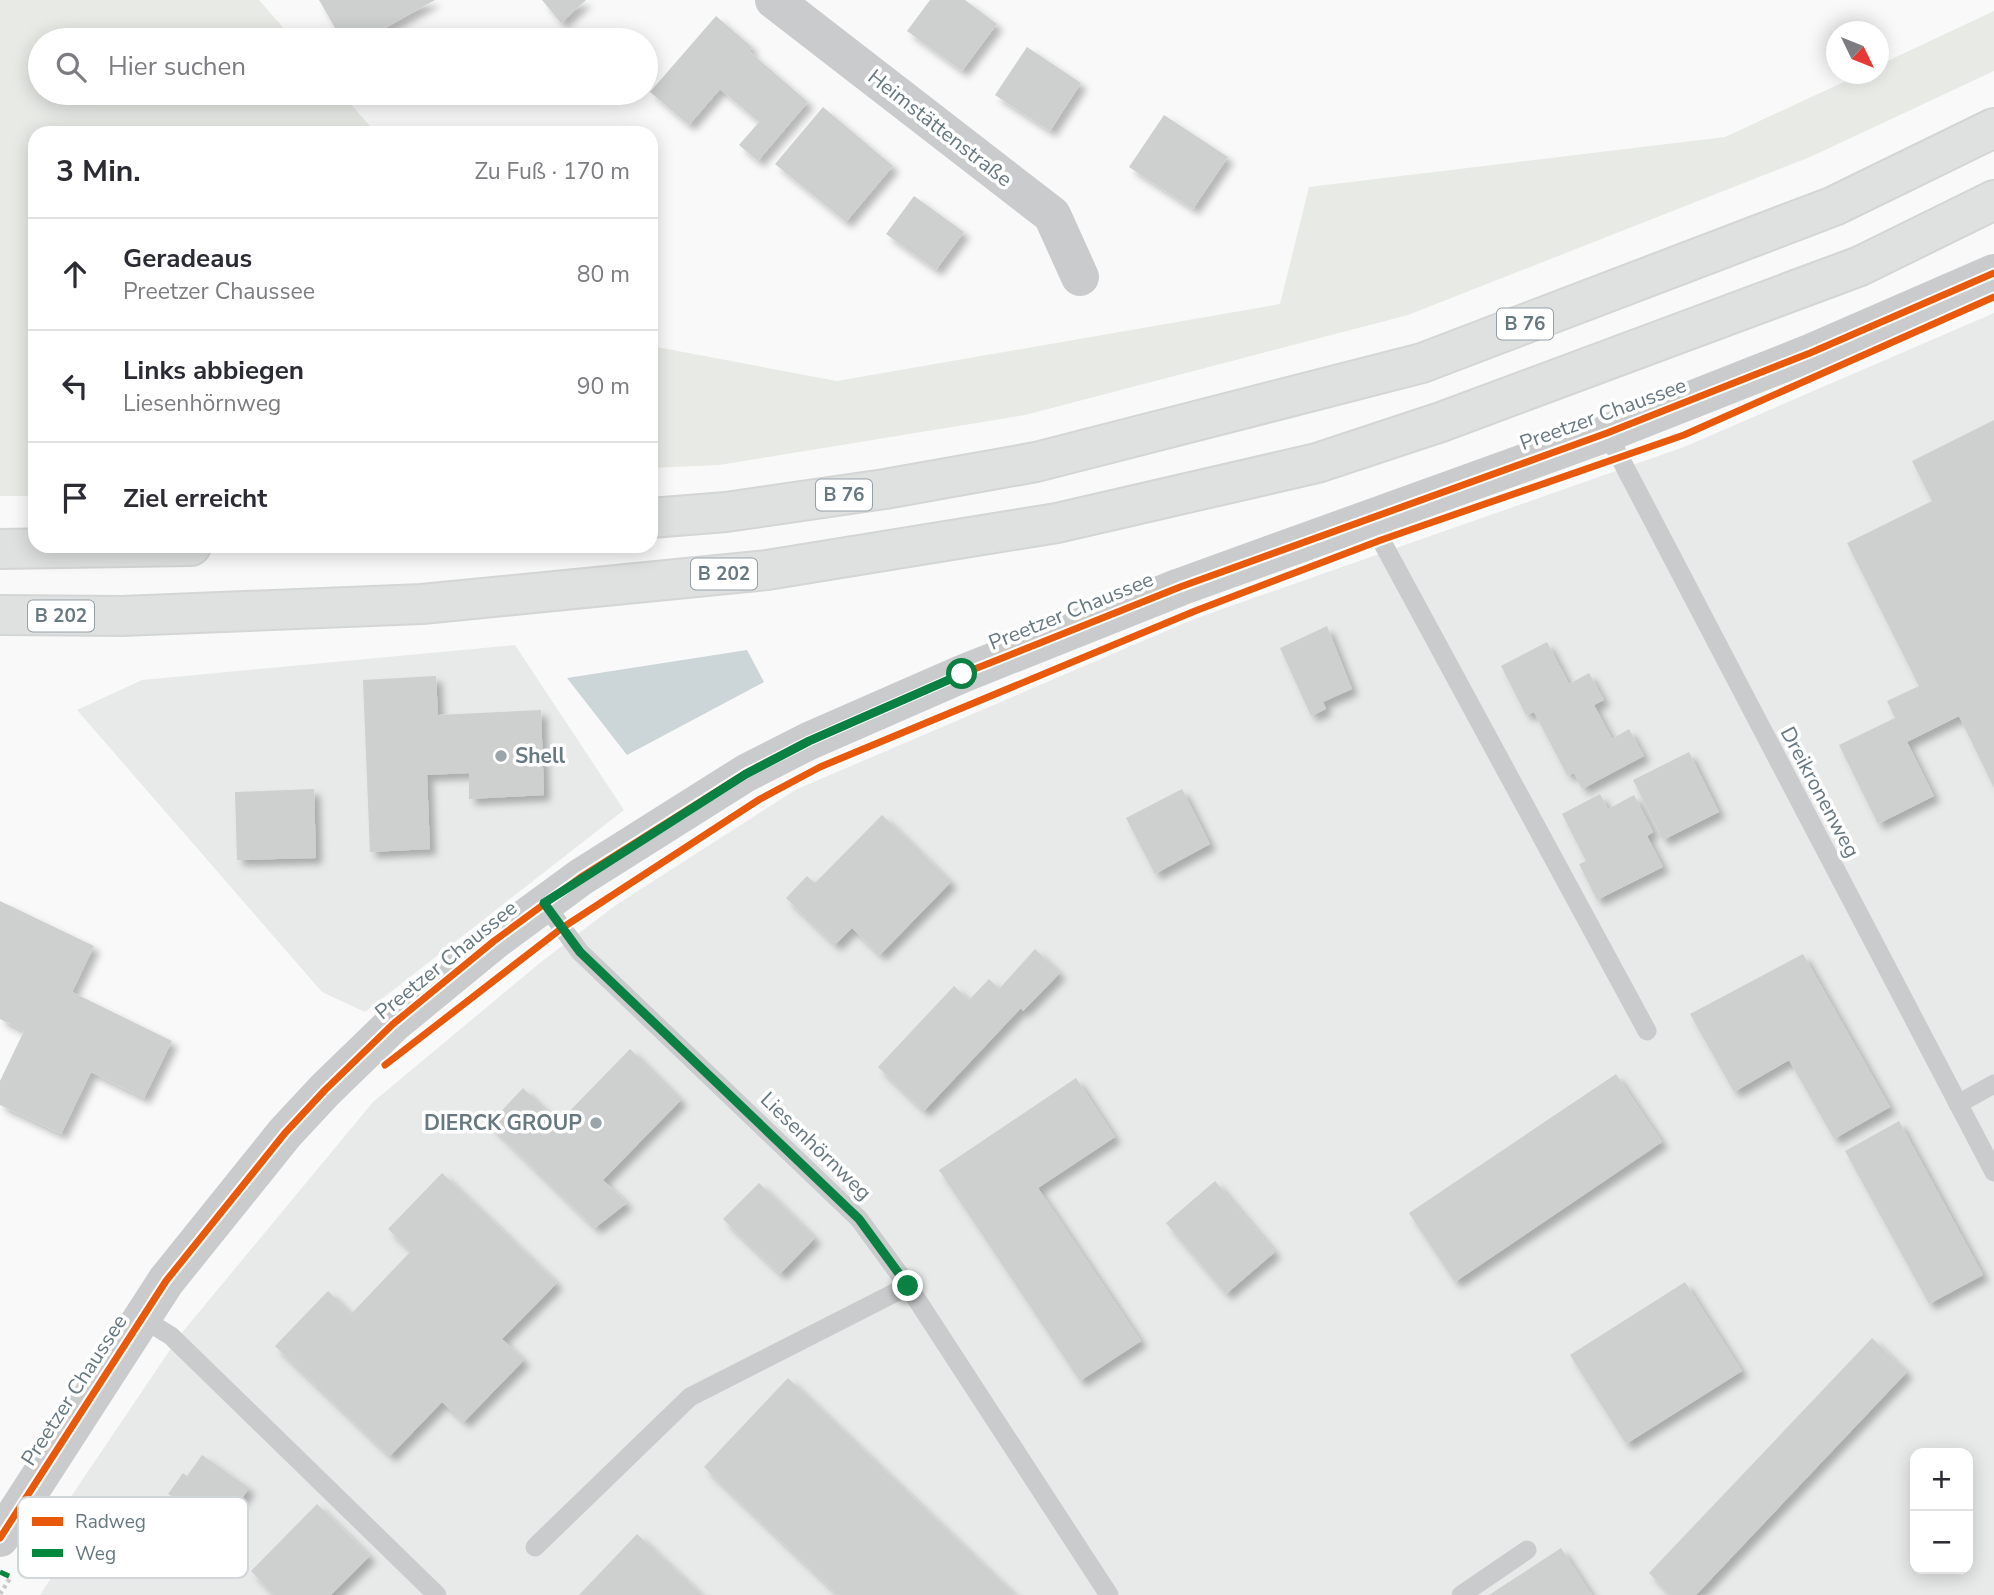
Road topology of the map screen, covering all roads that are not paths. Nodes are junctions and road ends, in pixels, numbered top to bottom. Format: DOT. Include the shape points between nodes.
graph roads {
  1 [pos="774,0"];
  2 [pos="1994,128"];
  3 [pos="1994,200"];
  4 [pos="1994,273"];
  5 [pos="1080,277"];
  6 [pos="1607,433"];
  7 [pos="1372,516"];
  8 [pos="658,517"];
  9 [pos="0,549"];
  10 [pos="28,549"];
  11 [pos="0,615"];
  12 [pos="544,903"];
  13 [pos="1647,1031"];
  14 [pos="1994,1084"];
  15 [pos="1958,1104"];
  16 [pos="1994,1172"];
  17 [pos="908,1286"];
  18 [pos="142,1318"];
  19 [pos="26,1497"];
  20 [pos="18,1510"];
  21 [pos="0,1538"];
  22 [pos="535,1546"];
  23 [pos="1527,1550"];
  24 [pos="437,1595"];
  25 [pos="1109,1595"];
  26 [pos="1461,1595"];
  1 -- 5 [label="street, Heimstättenstraße" via="1052,215"];
  2 -- 8 [label="highway, B 76" via="1834,206 1422,363 1036,462 845,495"];
  3 -- 11 [label="highway, B 202" via="1860,266 1441,422 1317,463 1057,523 767,570 422,604 122,616"];
  4 -- 6 [label="street, Preetzer Chaussee" via="1810,353"];
  6 -- 7 [label="street, Preetzer Chaussee"];
  6 -- 15 [label="lane, Dreikronenweg"];
  7 -- 12 [label="street, Preetzer Chaussee" via="1167,592 809,741 746,774"];
  7 -- 13 [label="lane"];
  9 -- 10 [label="highway"];
  12 -- 17 [label="lane, Liesenhörnweg" via="580,952 859,1219"];
  12 -- 18 [label="street, Preetzer Chaussee" via="393,1024 324,1090 166,1281"];
  14 -- 15 [label="lane"];
  15 -- 16 [label="lane, Dreikronenweg"];
  17 -- 22 [label="lane" via="690,1397"];
  17 -- 25 [label="lane, Liesenhörnweg"];
  18 -- 19 [label="street, Preetzer Chaussee"];
  18 -- 24 [label="lane" via="171,1336"];
  20 -- 21 [label="street, Preetzer Chaussee"];
  23 -- 26 [label="lane"];
}
